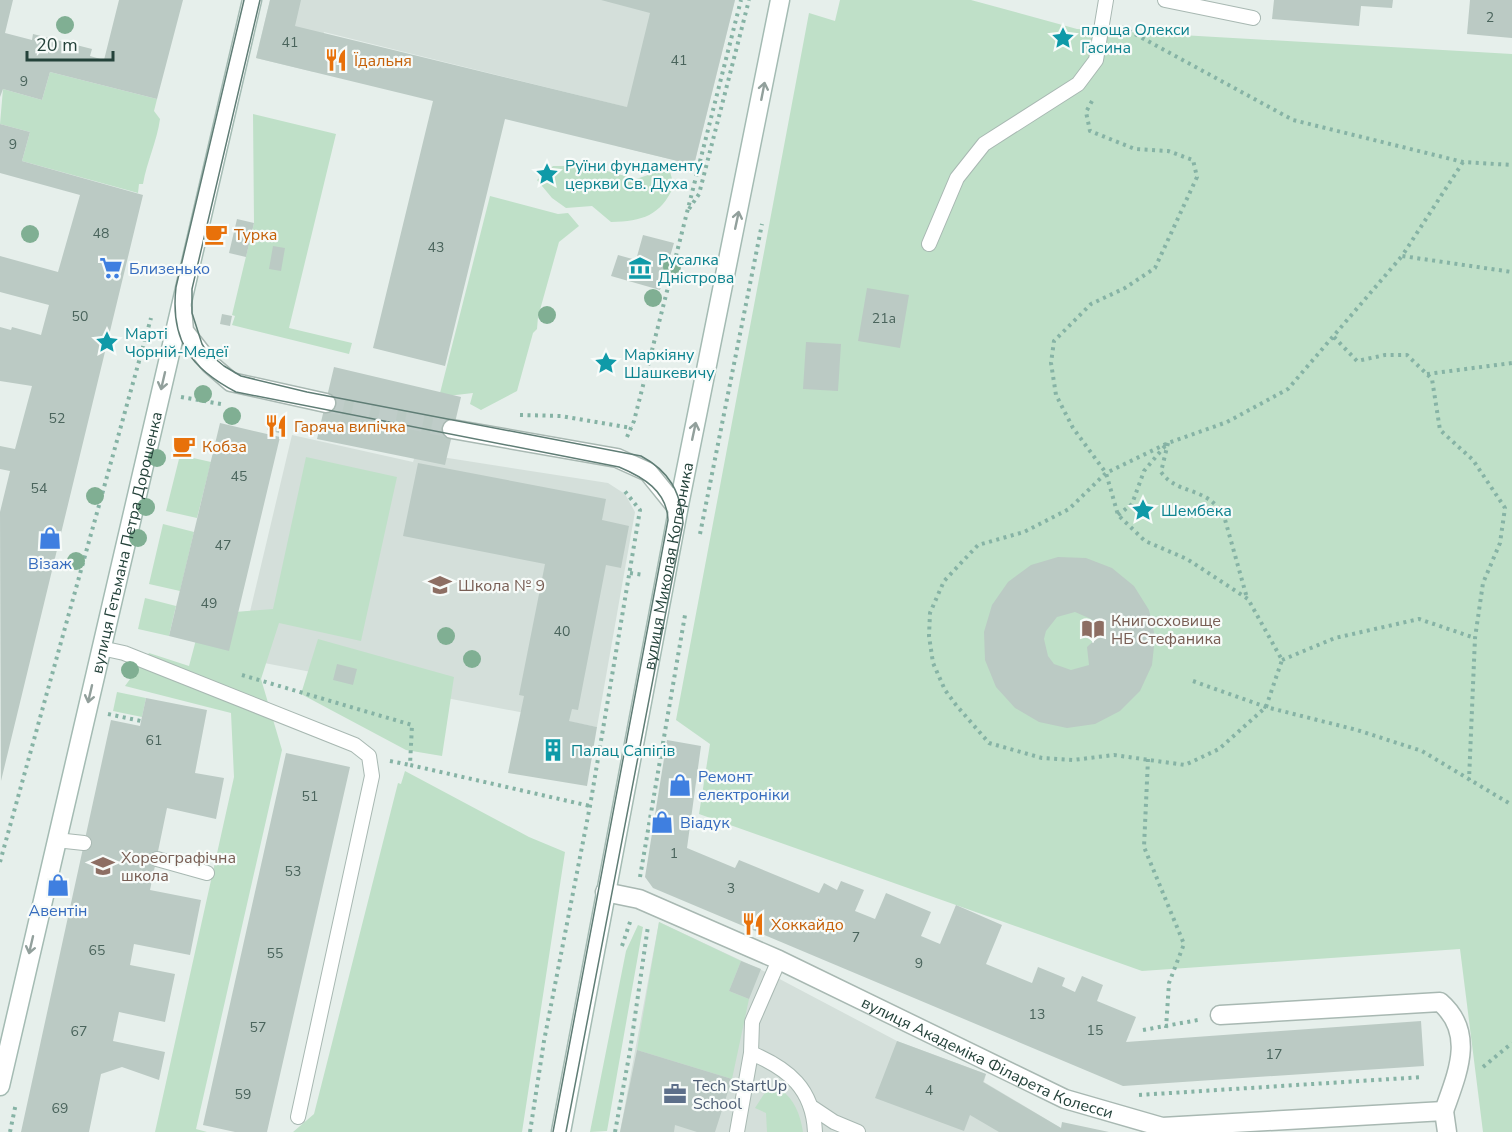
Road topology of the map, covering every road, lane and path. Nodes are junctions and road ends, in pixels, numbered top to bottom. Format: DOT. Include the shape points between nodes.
graph roads {
  1 [pos="252,0"];
  2 [pos="741,0"];
  3 [pos="749,0"];
  4 [pos="780,0"];
  5 [pos="1106,0"];
  6 [pos="1165,0"];
  7 [pos="1104,17"];
  8 [pos="1253,18"];
  9 [pos="1094,97"];
  10 [pos="1463,162"];
  11 [pos="1512,165"];
  12 [pos="687,212"];
  13 [pos="762,223"];
  14 [pos="929,243"];
  15 [pos="1402,256"];
  16 [pos="1512,272"];
  17 [pos="181,304"];
  18 [pos="153,311"];
  19 [pos="1334,337"];
  20 [pos="1512,363"];
  21 [pos="1427,374"];
  22 [pos="326,403"];
  23 [pos="514,415"];
  24 [pos="452,429"];
  25 [pos="1168,443"];
  26 [pos="1106,473"];
  27 [pos="614,483"];
  28 [pos="678,509"];
  29 [pos="1118,515"];
  30 [pos="699,539"];
  31 [pos="630,573"];
  32 [pos="636,574"];
  33 [pos="1248,599"];
  34 [pos="686,609"];
  35 [pos="1475,638"];
  36 [pos="100,648"];
  37 [pos="1282,660"];
  38 [pos="1193,681"];
  39 [pos="1266,707"];
  40 [pos="104,713"];
  41 [pos="141,721"];
  42 [pos="1148,759"];
  43 [pos="1469,780"];
  44 [pos="1512,806"];
  45 [pos="56,840"];
  46 [pos="84,843"];
  47 [pos="157,859"];
  48 [pos="0,862"];
  49 [pos="207,873"];
  50 [pos="639,884"];
  51 [pos="606,892"];
  52 [pos="649,914"];
  53 [pos="779,960"];
  54 [pos="1220,1015"];
  55 [pos="6,1025"];
  56 [pos="1166,1028"];
  57 [pos="1143,1030"];
  58 [pos="751,1053"];
  59 [pos="1423,1077"];
  60 [pos="0,1086"];
  61 [pos="1129,1095"];
  62 [pos="810,1106"];
  63 [pos="1444,1112"];
  64 [pos="298,1117"];
  65 [pos="530,1132"];
  66 [pos="561,1132"];
  67 [pos="615,1132"];
  68 [pos="738,1132"];
  69 [pos="815,1132"];
  70 [pos="858,1132"];
  71 [pos="1448,1132"];
  1 -- 17 [label="main road, вулиця Гетьмана Петра Дорошенка"];
  2 -- 12 [label="path"];
  3 -- 12 [label="path" via="699,194"];
  28 -- 4 [label="main road, вулиця Миколая Коперника, one-way"];
  5 -- 7 [label="lane"];
  6 -- 8 [label="lane"];
  7 -- 10 [label="path" via="1293,120"];
  7 -- 14 [label="lane" via="1096,60 1078,84 984,144 957,178"];
  9 -- 26 [label="path" via="1086,112 1090,131 1135,149 1168,151 1193,160 1197,177 1155,268 1091,304 1054,341 1051,363 1056,395 1073,428"];
  10 -- 11 [label="path"];
  10 -- 15 [label="path"];
  12 -- 23 [label="path" via="632,428 561,416"];
  13 -- 30 [label="path"];
  15 -- 16 [label="path"];
  15 -- 19 [label="path"];
  17 -- 22 [label="main road" via="184,331 210,364 231,382"];
  17 -- 36 [label="main road, вулиця Гетьмана Петра Дорошенка, one-way"];
  18 -- 48 [label="path"];
  19 -- 21 [label="path" via="1357,361 1385,355 1407,356"];
  19 -- 25 [label="path" via="1288,389 1227,422"];
  20 -- 21 [label="path"];
  21 -- 35 [label="path" via="1432,379 1440,430 1473,460 1506,508 1500,543 1483,583"];
  24 -- 28 [label="main road" via="616,458 648,472"];
  25 -- 26 [label="path"];
  25 -- 29 [label="path" via="1144,471 1132,504"];
  25 -- 33 [label="path" via="1161,472 1170,484 1196,490 1217,504"];
  26 -- 29 [label="path"];
  26 -- 42 [label="path" via="1069,509 1024,532 978,545 944,581 930,613 929,636 933,663 945,690 988,743 1042,758 1073,760 1114,755"];
  27 -- 31 [label="path" via="629,493 640,510"];
  28 -- 51 [label="main road, вулиця Миколая Коперника"];
  29 -- 33 [label="path" via="1145,541 1187,559"];
  31 -- 32 [label="path"];
  31 -- 65 [label="path"];
  33 -- 37 [label="path"];
  34 -- 50 [label="path"];
  35 -- 37 [label="path" via="1419,620 1335,638"];
  35 -- 43 [label="path"];
  36 -- 45 [label="main road, вулиця Гетьмана Петра Дорошенка, one-way"];
  36 -- 64 [label="lane" via="124,653 355,745 369,756 372,776"];
  37 -- 39 [label="path"];
  38 -- 39 [label="path"];
  39 -- 42 [label="path" via="1219,749 1185,765"];
  39 -- 43 [label="path" via="1422,751"];
  40 -- 41 [label="path"];
  42 -- 56 [label="path" via="1144,847 1184,944 1169,983"];
  43 -- 44 [label="path"];
  45 -- 46 [label="lane"];
  45 -- 55 [label="main road, вулиця Гетьмана Петра Дорошенка, one-way"];
  47 -- 49 [label="lane"];
  51 -- 53 [label="main road, вулиця Академіка Філарета Колесси" via="639,899"];
  51 -- 66 [label="main road, вулиця Миколая Коперника"];
  52 -- 67 [label="path"];
  53 -- 58 [label="lane" via="752,1022"];
  53 -- 63 [label="main road, вулиця Академіка Філарета Колесси" via="1065,1099 1162,1127"];
  54 -- 56 [label="path"];
  54 -- 63 [label="main road" via="1440,1002 1451,1011 1458,1025 1462,1062"];
  55 -- 60 [label="main road, вулиця Гетьмана Петра Дорошенка"];
  56 -- 57 [label="path"];
  58 -- 62 [label="lane" via="794,1077"];
  58 -- 68 [label="lane"];
  59 -- 61 [label="path"];
  62 -- 69 [label="lane"];
  62 -- 70 [label="lane"];
  63 -- 71 [label="main road"];
}
